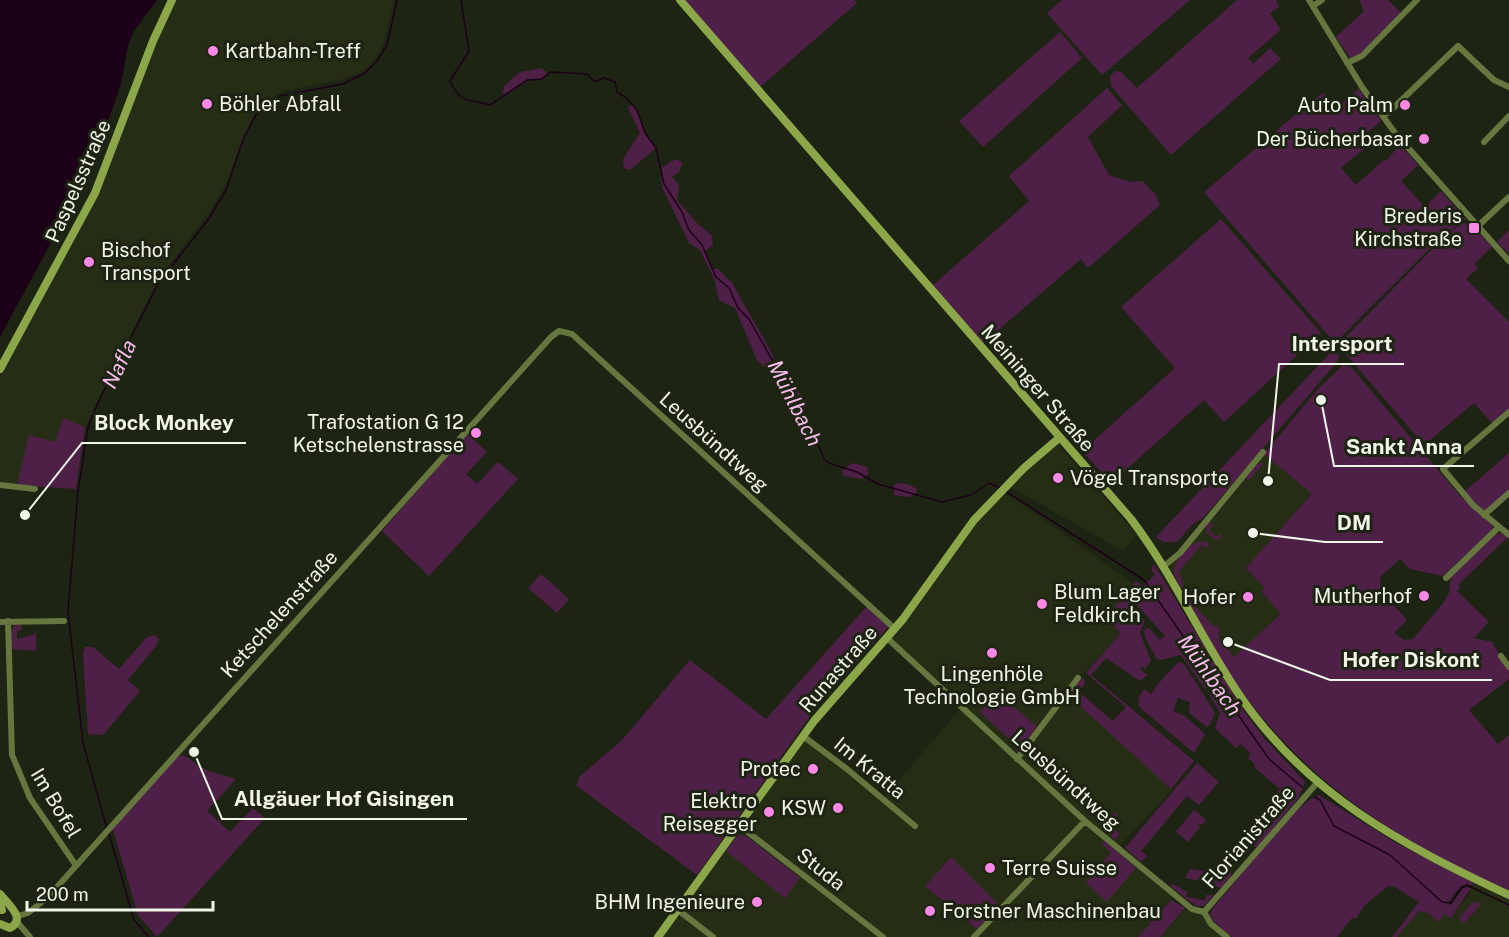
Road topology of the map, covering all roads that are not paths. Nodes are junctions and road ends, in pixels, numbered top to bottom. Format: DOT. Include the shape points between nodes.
graph roads {
  1 [pos="172,0"];
  2 [pos="680,0"];
  3 [pos="1322,0"];
  4 [pos="1417,0"];
  5 [pos="1311,3"];
  6 [pos="1347,63"];
  7 [pos="1509,87"];
  8 [pos="1382,115"];
  9 [pos="1509,116"];
  10 [pos="1484,142"];
  11 [pos="1509,197"];
  12 [pos="1477,227"];
  13 [pos="1509,261"];
  14 [pos="562,331"];
  15 [pos="0,369"];
  16 [pos="1509,412"];
  17 [pos="1059,438"];
  18 [pos="1263,452"];
  19 [pos="0,485"];
  20 [pos="35,489"];
  21 [pos="1509,493"];
  22 [pos="1484,515"];
  23 [pos="1499,527"];
  24 [pos="1509,535"];
  25 [pos="1164,566"];
  26 [pos="1446,578"];
  27 [pos="8,621"];
  28 [pos="64,621"];
  29 [pos="0,622"];
  30 [pos="895,629"];
  31 [pos="886,638"];
  32 [pos="1501,656"];
  33 [pos="1509,667"];
  34 [pos="1078,678"];
  35 [pos="803,736"];
  36 [pos="1017,759"];
  37 [pos="1317,783"];
  38 [pos="1085,821"];
  39 [pos="740,826"];
  40 [pos="915,826"];
  41 [pos="75,864"];
  42 [pos="0,894"];
  43 [pos="1509,895"];
  44 [pos="3,909"];
  45 [pos="678,910"];
  46 [pos="1204,912"];
  47 [pos="9,925"];
  48 [pos="29,936"];
  49 [pos="658,937"];
  50 [pos="713,937"];
  51 [pos="884,937"];
  52 [pos="974,937"];
  53 [pos="1227,937"];
  1 -- 15 [label="main road, Paspelsstraße" via="95,193"];
  2 -- 17 [label="main road, Meininger Straße"];
  3 -- 5 [label="street"];
  4 -- 6 [label="street" via="1362,56"];
  5 -- 6 [label="street"];
  6 -- 8 [label="street"];
  7 -- 8 [label="street" via="1494,80 1458,46"];
  8 -- 12 [label="street"];
  9 -- 10 [label="street"];
  11 -- 12 [label="street"];
  12 -- 13 [label="street"];
  14 -- 30 [label="street, Leusbündtweg" via="582,343"];
  14 -- 41 [label="street, Ketschelenstraße" via="543,346"];
  16 -- 22 [label="street" via="1443,469"];
  17 -- 25 [label="main road, Meininger Straße" via="1131,519"];
  17 -- 30 [label="main road, Runastraße" via="974,520"];
  18 -- 25 [label="street" via="1180,553"];
  19 -- 20 [label="street"];
  21 -- 22 [label="street"];
  22 -- 23 [label="street"];
  23 -- 24 [label="street"];
  23 -- 26 [label="street"];
  25 -- 37 [label="main road, Meininger Straße" via="1238,692 1275,740"];
  27 -- 28 [label="street"];
  27 -- 29 [label="street"];
  27 -- 41 [label="street, Im Bofel" via="12,756 30,798"];
  30 -- 31 [label="main road, Runastraße"];
  31 -- 35 [label="main road, Runastraße"];
  31 -- 36 [label="street, Leusbündtweg"];
  32 -- 33 [label="street"];
  34 -- 36 [label="street"];
  35 -- 39 [label="main road, Runastraße"];
  35 -- 40 [label="street, Im Kratta"];
  36 -- 38 [label="street, Leusbündtweg"];
  37 -- 43 [label="main road, Meininger Straße" via="1398,839"];
  37 -- 46 [label="street, Florianistraße"];
  38 -- 46 [label="street, Leusbündtweg" via="1192,909"];
  38 -- 52 [label="street"];
  39 -- 45 [label="main road, Runastraße"];
  39 -- 51 [label="street, Studa"];
  41 -- 47 [label="street, Ketschelenstraße" via="42,902"];
  42 -- 44 [label="main road"];
  44 -- 47 [label="main road"];
  45 -- 49 [label="main road, Runastraße"];
  45 -- 50 [label="street"];
  46 -- 53 [label="street, Leusbündtweg"];
  47 -- 48 [label="street"];
}
